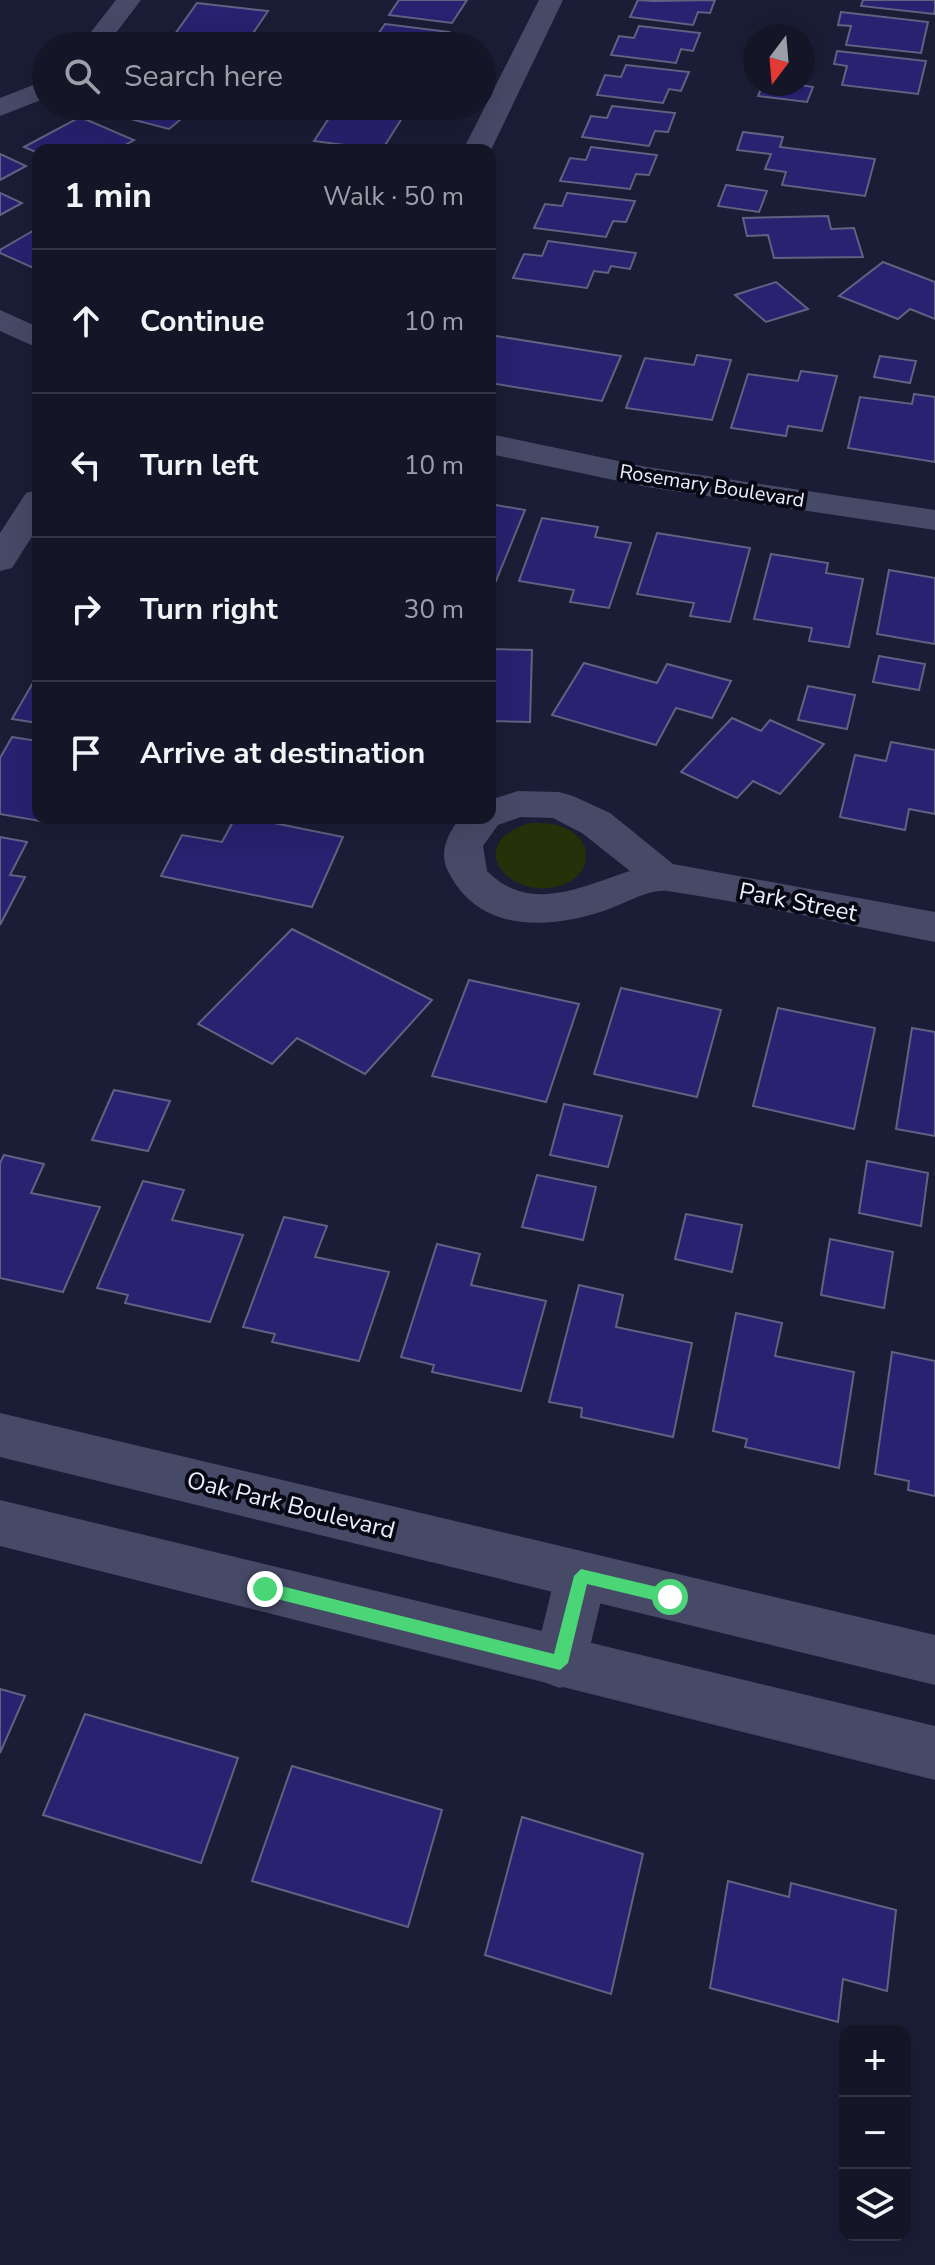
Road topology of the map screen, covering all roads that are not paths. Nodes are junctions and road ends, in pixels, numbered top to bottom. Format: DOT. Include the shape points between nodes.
graph roads {
  1 [pos="129,0"];
  2 [pos="551,0"];
  3 [pos="104,32"];
  4 [pos="32,94"];
  5 [pos="0,108"];
  6 [pos="496,111"];
  7 [pos="492,120"];
  8 [pos="480,144"];
  9 [pos="0,319"];
  10 [pos="32,336"];
  11 [pos="496,445"];
  12 [pos="32,509"];
  13 [pos="935,520"];
  14 [pos="0,560"];
  15 [pos="496,812"];
  16 [pos="476,824"];
  17 [pos="662,876"];
  18 [pos="935,927"];
  19 [pos="0,1435"];
  20 [pos="0,1523"];
  21 [pos="581,1576"];
  22 [pos="935,1660"];
  23 [pos="560,1663"];
  24 [pos="935,1753"];
  1 -- 3 [label="street"];
  2 -- 6 [label="street"];
  4 -- 5 [label="street"];
  7 -- 8 [label="street"];
  9 -- 10 [label="street"];
  11 -- 13 [label="street, Rosemary Boulevard" via="647,477"];
  12 -- 14 [label="street"];
  15 -- 17 [label="street, Park Street" via="539,803 579,812"];
  16 -- 17 [label="street, Park Street" via="464,842 466,870 476,886 510,904 572,907"];
  17 -- 18 [label="street, Park Street"];
  19 -- 21 [label="street, Oak Park Boulevard"];
  20 -- 23 [label="street"];
  21 -- 22 [label="street, Oak Park Boulevard"];
  21 -- 23 [label="street"];
  23 -- 24 [label="street"];
}
